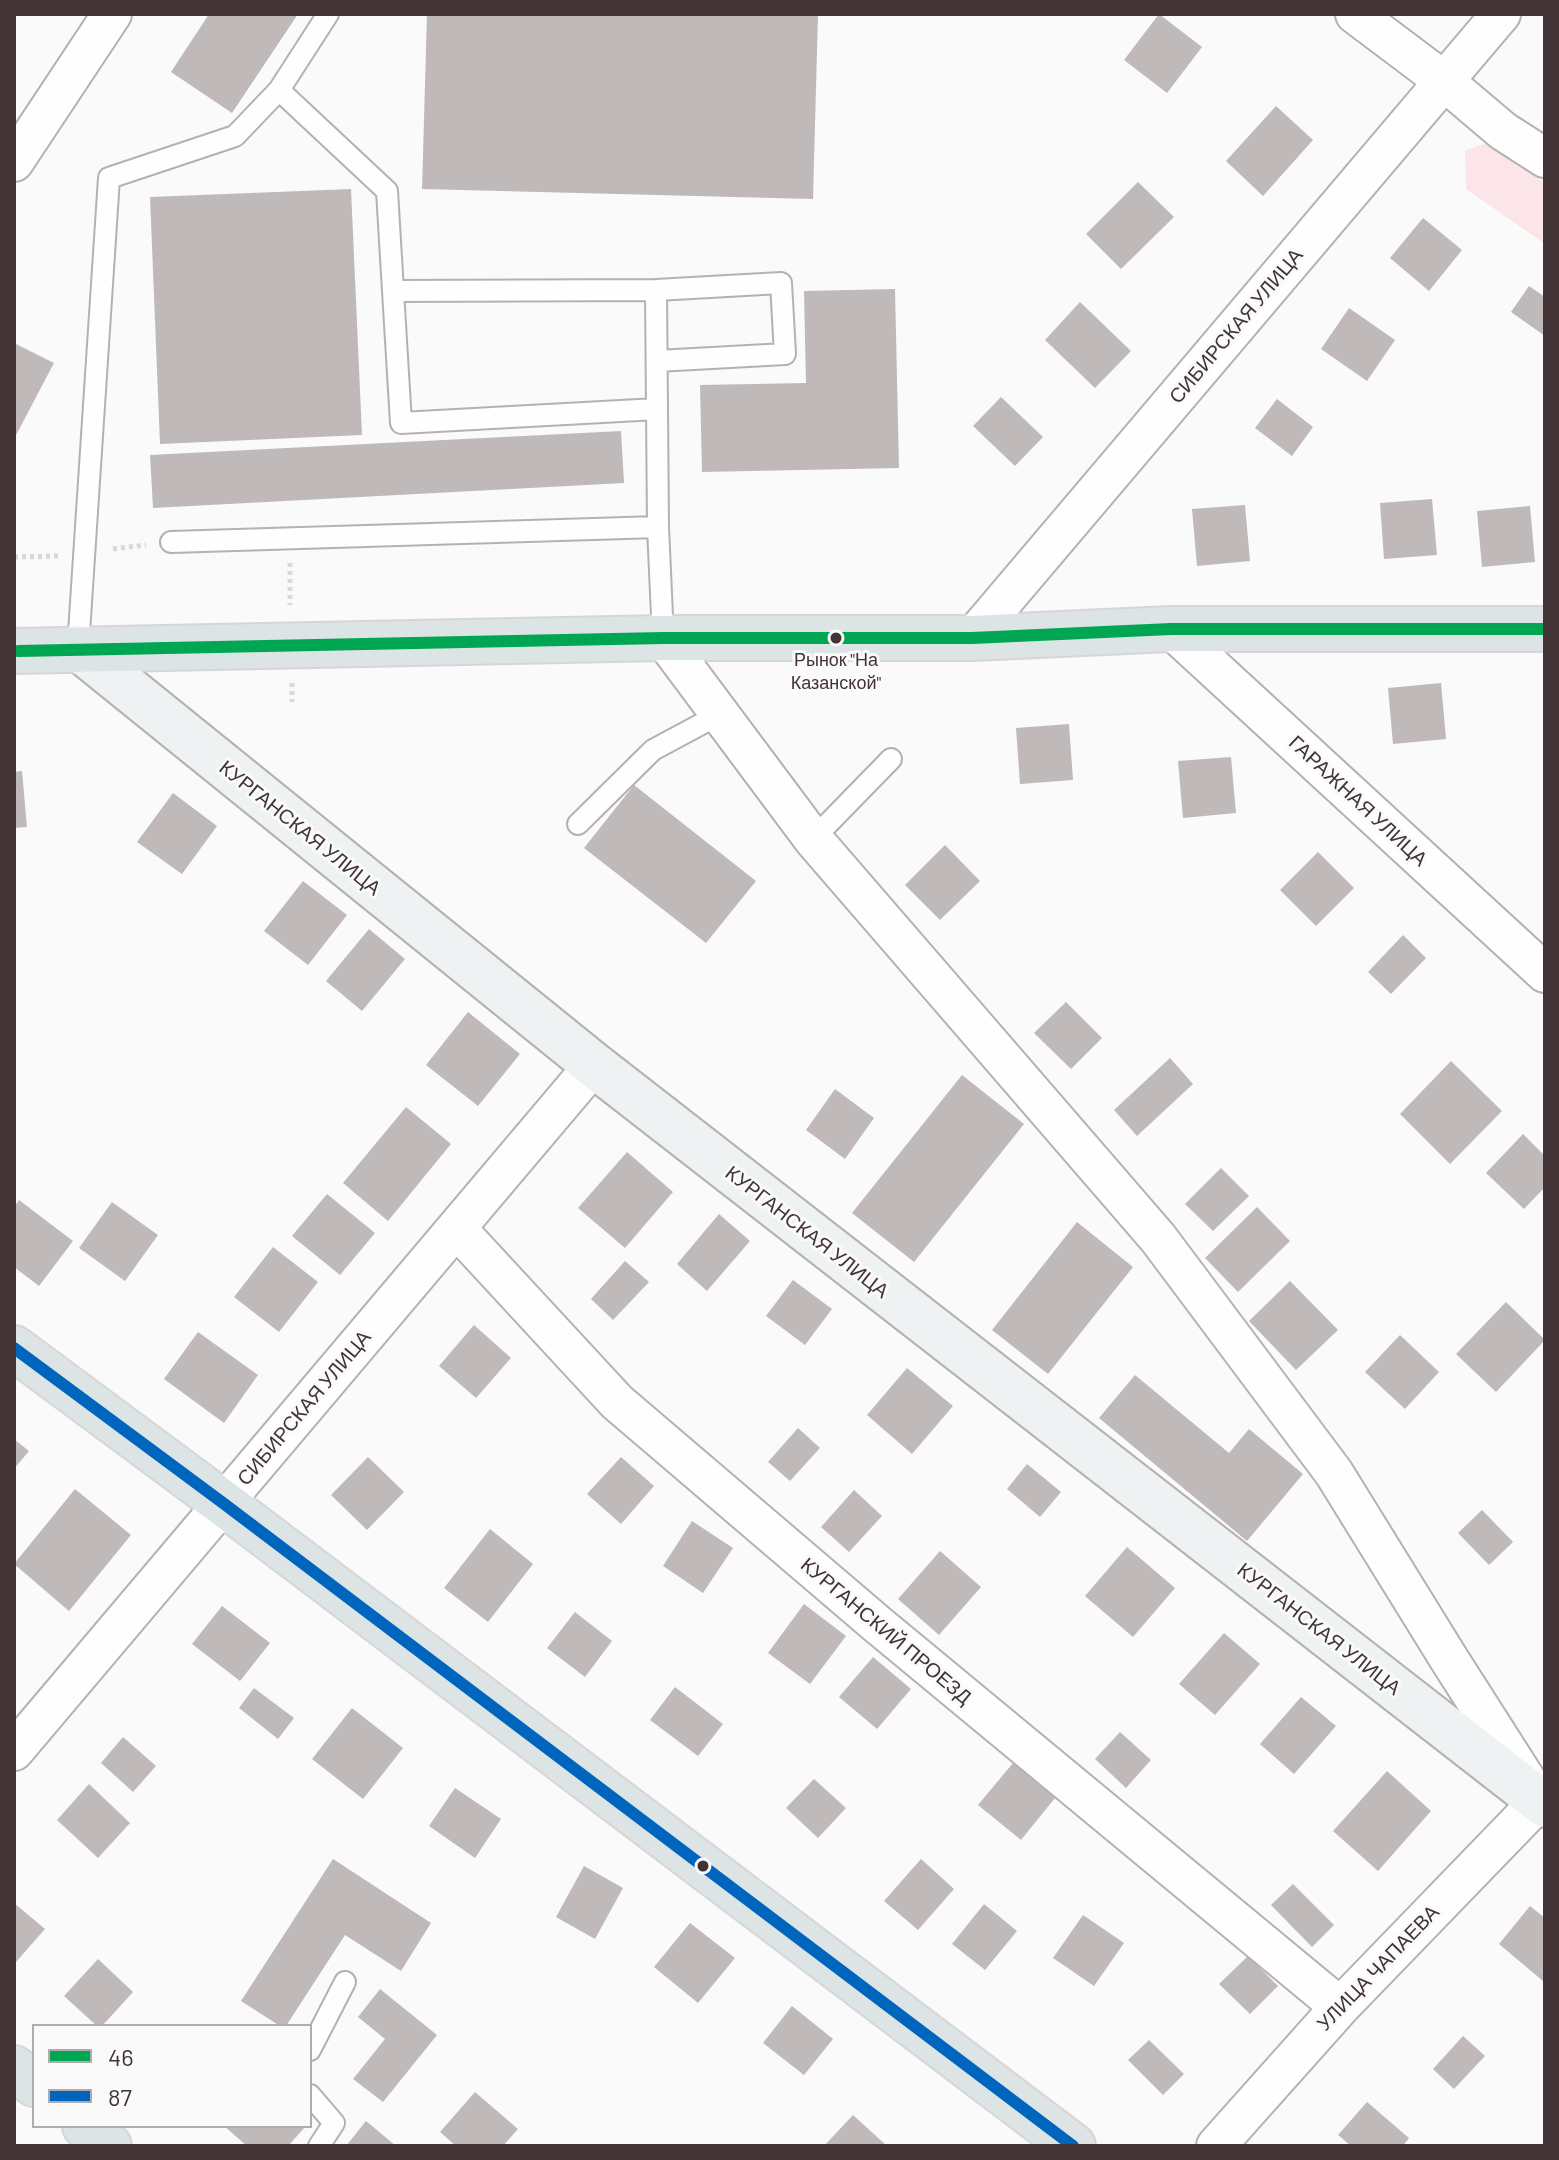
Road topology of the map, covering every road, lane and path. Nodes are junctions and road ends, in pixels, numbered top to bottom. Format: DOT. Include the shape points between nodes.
graph roads {
  1 [pos="112,14"];
  2 [pos="328,14"];
  3 [pos="1355,14"];
  4 [pos="1501,14"];
  5 [pos="1444,81"];
  6 [pos="279,90"];
  7 [pos="1545,158"];
  8 [pos="14,162"];
  9 [pos="656,290"];
  10 [pos="393,291"];
  11 [pos="657,361"];
  12 [pos="657,409"];
  13 [pos="658,527"];
  14 [pos="171,542"];
  15 [pos="1171,629"];
  16 [pos="1545,629"];
  17 [pos="663,638"];
  18 [pos="972,638"];
  19 [pos="78,648"];
  20 [pos="14,651"];
  21 [pos="720,714"];
  22 [pos="891,759"];
  23 [pos="578,824"];
  24 [pos="813,839"];
  25 [pos="1545,973"];
  26 [pos="594,1065"];
  27 [pos="457,1229"];
  28 [pos="14,1348"];
  29 [pos="223,1503"];
  30 [pos="14,1751"];
  31 [pos="1543,1800"];
  32 [pos="345,1982"];
  33 [pos="1340,2007"];
  34 [pos="312,2046"];
  35 [pos="14,2068"];
  36 [pos="32,2082"];
  37 [pos="312,2097"];
  38 [pos="87,2128"];
  39 [pos="109,2146"];
  40 [pos="319,2146"];
  41 [pos="1073,2146"];
  42 [pos="1216,2146"];
  1 -- 8 [label="street"];
  2 -- 6 [label="lane"];
  3 -- 5 [label="street"];
  4 -- 5 [label="street, СИБИРСКАЯ УЛИЦА"];
  5 -- 7 [label="street"];
  5 -- 18 [label="street, СИБИРСКАЯ УЛИЦА"];
  6 -- 10 [label="lane" via="387,191"];
  6 -- 19 [label="lane" via="235,136 109,178"];
  9 -- 10 [label="lane"];
  9 -- 11 [label="lane"];
  9 -- 11 [label="lane" via="781,283 785,354"];
  10 -- 12 [label="lane" via="401,423"];
  11 -- 12 [label="lane"];
  12 -- 13 [label="lane"];
  13 -- 14 [label="lane"];
  13 -- 17 [label="lane"];
  15 -- 16 [label="main road"];
  15 -- 18 [label="main road"];
  15 -- 25 [label="street, ГАРАЖНАЯ УЛИЦА"];
  17 -- 18 [label="main road"];
  17 -- 19 [label="main road"];
  17 -- 21 [label="street"];
  19 -- 20 [label="main road"];
  19 -- 26 [label="main road, КУРГАНСКАЯ УЛИЦА"];
  21 -- 23 [label="lane" via="653,750"];
  21 -- 24 [label="street"];
  22 -- 24 [label="lane"];
  24 -- 31 [label="street" via="1158,1238 1334,1473"];
  26 -- 27 [label="street, СИБИРСКАЯ УЛИЦА"];
  26 -- 31 [label="main road, КУРГАНСКАЯ УЛИЦА"];
  27 -- 29 [label="street, СИБИРСКАЯ УЛИЦА"];
  27 -- 33 [label="street, КУРГАНСКИЙ ПРОЕЗД" via="617,1402"];
  28 -- 29 [label="main road"];
  29 -- 30 [label="street, СИБИРСКАЯ УЛИЦА"];
  29 -- 41 [label="main road"];
  31 -- 33 [label="street, УЛИЦА ЧАПАЕВА"];
  32 -- 34 [label="lane"];
  33 -- 42 [label="street, УЛИЦА ЧАПАЕВА"];
  35 -- 36 [label="main road"];
  37 -- 40 [label="lane" via="334,2123"];
  38 -- 39 [label="main road"];
}
